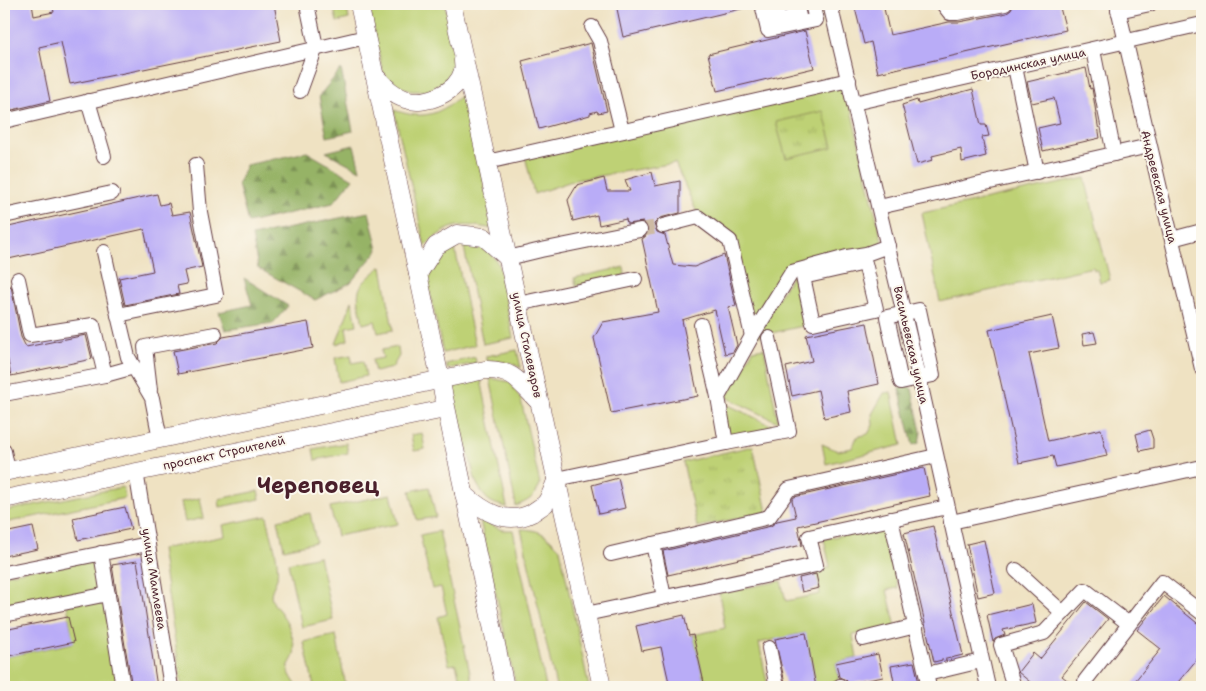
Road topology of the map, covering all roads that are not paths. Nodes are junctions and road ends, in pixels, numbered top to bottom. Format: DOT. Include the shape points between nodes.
graph roads {
  1 [pos="307,4"];
  2 [pos="358,4"];
  3 [pos="452,4"];
  4 [pos="762,4"];
  5 [pos="774,4"];
  6 [pos="943,4"];
  7 [pos="1005,4"];
  8 [pos="1150,4"];
  9 [pos="831,6"];
  10 [pos="1118,7"];
  11 [pos="813,8"];
  12 [pos="798,10"];
  13 [pos="1202,24"];
  14 [pos="592,27"];
  15 [pos="366,36"];
  16 [pos="1126,43"];
  17 [pos="316,47"];
  18 [pos="1093,50"];
  19 [pos="463,54"];
  20 [pos="1015,67"];
  21 [pos="374,74"];
  22 [pos="849,80"];
  23 [pos="300,91"];
  24 [pos="88,101"];
  25 [pos="854,103"];
  26 [pos="4,121"];
  27 [pos="622,131"];
  28 [pos="1149,146"];
  29 [pos="1114,154"];
  30 [pos="104,156"];
  31 [pos="487,162"];
  32 [pos="196,165"];
  33 [pos="1036,172"];
  34 [pos="112,193"];
  35 [pos="879,208"];
  36 [pos="4,216"];
  37 [pos="663,226"];
  38 [pos="640,230"];
  39 [pos="1202,231"];
  40 [pos="1172,239"];
  41 [pos="888,246"];
  42 [pos="104,252"];
  43 [pos="508,258"];
  44 [pos="848,262"];
  45 [pos="418,274"];
  46 [pos="18,279"];
  47 [pos="635,279"];
  48 [pos="518,304"];
  49 [pos="118,315"];
  50 [pos="701,325"];
  51 [pos="215,334"];
  52 [pos="752,336"];
  53 [pos="768,338"];
  54 [pos="134,367"];
  55 [pos="1202,369"];
  56 [pos="105,375"];
  57 [pos="439,380"];
  58 [pos="4,394"];
  59 [pos="718,397"];
  60 [pos="152,398"];
  61 [pos="540,403"];
  62 [pos="445,409"];
  63 [pos="160,439"];
  64 [pos="726,444"];
  65 [pos="4,450"];
  66 [pos="936,456"];
  67 [pos="1202,466"];
  68 [pos="6,471"];
  69 [pos="136,471"];
  70 [pos="557,479"];
  71 [pos="464,494"];
  72 [pos="4,499"];
  73 [pos="947,506"];
  74 [pos="891,519"];
  75 [pos="951,522"];
  76 [pos="148,544"];
  77 [pos="653,544"];
  78 [pos="102,553"];
  79 [pos="611,554"];
  80 [pos="1016,570"];
  81 [pos="4,573"];
  82 [pos="108,594"];
  83 [pos="664,597"];
  84 [pos="1202,612"];
  85 [pos="1064,613"];
  86 [pos="586,614"];
  87 [pos="4,615"];
  88 [pos="1129,624"];
  89 [pos="916,626"];
  90 [pos="863,639"];
  91 [pos="769,648"];
  92 [pos="981,660"];
  93 [pos="928,680"];
  94 [pos="1085,681"];
  95 [pos="123,687"];
  96 [pos="171,687"];
  97 [pos="505,687"];
  98 [pos="602,687"];
  99 [pos="777,687"];
  100 [pos="988,687"];
  101 [pos="1014,687"];
  1 -- 17 [label="street"];
  2 -- 15 [label="main road"];
  3 -- 19 [label="main road, улица Сталеваров"];
  4 -- 11 [label="street" via="768,30 816,20"];
  5 -- 12 [label="street" via="778,20"];
  6 -- 7 [label="street" via="950,13 957,14"];
  8 -- 10 [label="street"];
  9 -- 11 [label="street"];
  9 -- 22 [label="street, Васильевская улица"];
  10 -- 16 [label="street, Андреевская улица"];
  11 -- 12 [label="street"];
  13 -- 16 [label="street, Бородинская улица"];
  14 -- 27 [label="street" via="600,41"];
  15 -- 17 [label="street"];
  15 -- 21 [label="main road"];
  16 -- 18 [label="street, Бородинская улица"];
  16 -- 28 [label="street, Андреевская улица"];
  17 -- 23 [label="street"];
  17 -- 24 [label="street"];
  18 -- 20 [label="street, Бородинская улица"];
  18 -- 29 [label="street"];
  19 -- 21 [label="main road" via="463,72 453,87 429,101 405,100 389,90"];
  19 -- 31 [label="main road, улица Сталеваров"];
  20 -- 25 [label="street, Бородинская улица"];
  20 -- 33 [label="street"];
  21 -- 45 [label="main road"];
  22 -- 25 [label="street, Васильевская улица"];
  22 -- 27 [label="street"];
  24 -- 26 [label="street"];
  24 -- 30 [label="street"];
  25 -- 35 [label="street, Васильевская улица"];
  27 -- 31 [label="street"];
  28 -- 29 [label="street"];
  28 -- 40 [label="street, Андреевская улица"];
  29 -- 33 [label="street"];
  31 -- 43 [label="main road, улица Сталеваров"];
  32 -- 49 [label="street" via="200,212 216,295"];
  33 -- 35 [label="street"];
  34 -- 36 [label="street"];
  35 -- 41 [label="street, Васильевская улица"];
  37 -- 52 [label="street" via="698,217 730,241"];
  38 -- 43 [label="street"];
  39 -- 40 [label="street"];
  40 -- 55 [label="street, Андреевская улица"];
  41 -- 44 [label="street"];
  41 -- 66 [label="street, Васильевская улица"];
  42 -- 49 [label="street"];
  43 -- 45 [label="main road" via="484,237 457,234 436,246"];
  43 -- 48 [label="main road, улица Сталеваров"];
  44 -- 44 [label="street" via="803,277 813,323 876,309 865,263"];
  44 -- 52 [label="street" via="792,272"];
  45 -- 57 [label="main road"];
  46 -- 56 [label="street" via="30,335 93,325"];
  47 -- 48 [label="street"];
  48 -- 61 [label="main road, улица Сталеваров"];
  49 -- 54 [label="street" via="128,357"];
  50 -- 59 [label="street"];
  51 -- 60 [label="street" via="145,347"];
  52 -- 59 [label="street"];
  53 -- 64 [label="street" via="789,430"];
  54 -- 56 [label="street"];
  54 -- 60 [label="street"];
  56 -- 58 [label="street"];
  57 -- 61 [label="main road" via="485,370 506,372"];
  57 -- 62 [label="main road"];
  57 -- 63 [label="main road"];
  59 -- 64 [label="street"];
  60 -- 63 [label="street"];
  61 -- 70 [label="main road, улица Сталеваров"];
  62 -- 69 [label="main road, проспект Строителей"];
  62 -- 71 [label="main road"];
  63 -- 68 [label="main road"];
  64 -- 70 [label="street"];
  65 -- 68 [label="street"];
  66 -- 73 [label="street, Васильевская улица"];
  66 -- 77 [label="street" via="789,489 768,517"];
  67 -- 75 [label="street"];
  69 -- 72 [label="main road, проспект Строителей"];
  69 -- 76 [label="street, улица Мамлеева"];
  70 -- 71 [label="main road" via="544,504 515,518 492,514"];
  70 -- 86 [label="main road, улица Сталеваров"];
  71 -- 97 [label="main road"];
  73 -- 74 [label="street"];
  73 -- 75 [label="street, Васильевская улица"];
  74 -- 83 [label="street" via="809,537 816,565"];
  74 -- 89 [label="street"];
  75 -- 92 [label="street, Васильевская улица"];
  76 -- 78 [label="street"];
  76 -- 96 [label="street, улица Мамлеева"];
  77 -- 79 [label="street"];
  77 -- 83 [label="street"];
  78 -- 81 [label="street"];
  78 -- 82 [label="street"];
  80 -- 85 [label="street"];
  82 -- 87 [label="street"];
  82 -- 95 [label="street"];
  83 -- 86 [label="street"];
  84 -- 88 [label="street" via="1162,582"];
  85 -- 88 [label="street" via="1085,590"];
  85 -- 101 [label="street" via="1044,633 1001,645"];
  86 -- 98 [label="main road, улица Сталеваров"];
  88 -- 94 [label="street"];
  89 -- 90 [label="street"];
  89 -- 93 [label="street"];
  91 -- 99 [label="street"];
  92 -- 93 [label="street"];
  92 -- 100 [label="street, Васильевская улица"];
}
